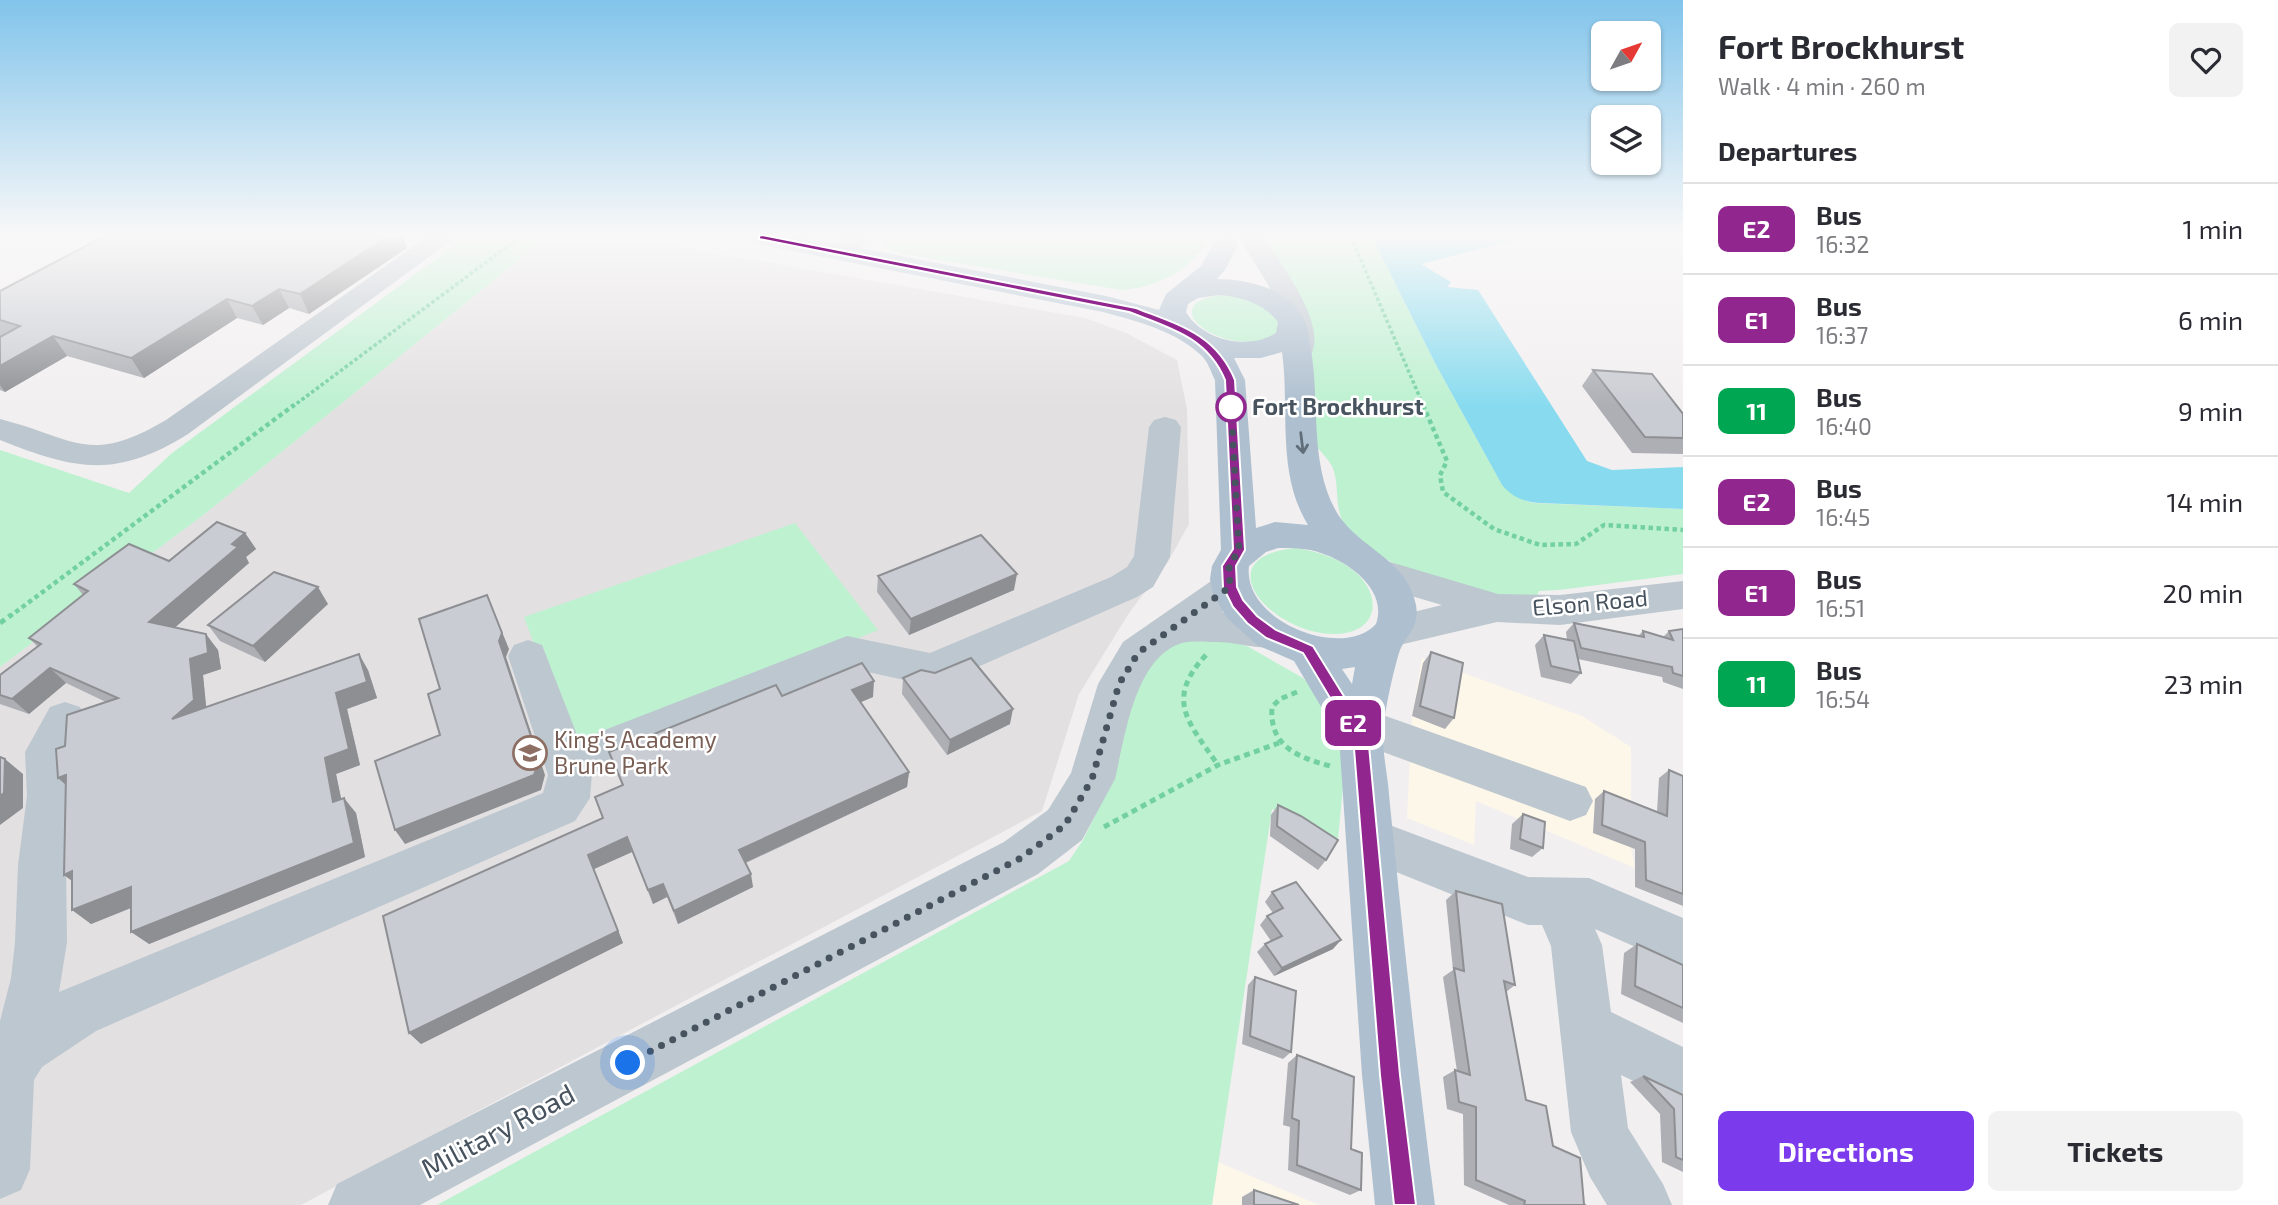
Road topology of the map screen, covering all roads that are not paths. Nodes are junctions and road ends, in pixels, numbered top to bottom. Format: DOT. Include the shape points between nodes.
graph roads {
  1 [pos="365,293"];
  2 [pos="1060,293"];
  3 [pos="1189,293"];
  4 [pos="1251,293"];
  5 [pos="1277,293"];
  6 [pos="1181,295"];
  7 [pos="1107,304"];
  8 [pos="1293,327"];
  9 [pos="1190,335"];
  10 [pos="1299,367"];
  11 [pos="1165,427"];
  12 [pos="0,429"];
  13 [pos="1239,550"];
  14 [pos="1348,550"];
  15 [pos="1380,573"];
  16 [pos="1230,587"];
  17 [pos="1683,595"];
  18 [pos="1498,608"];
  19 [pos="1170,629"];
  20 [pos="1388,638"];
  21 [pos="1302,655"];
  22 [pos="528,656"];
  23 [pos="65,720"];
  24 [pos="1362,745"];
  25 [pos="566,765"];
  26 [pos="1570,801"];
  27 [pos="1371,839"];
  28 [pos="1556,901"];
  29 [pos="1683,943"];
  30 [pos="1587,1029"];
  31 [pos="10,1065"];
  32 [pos="1683,1077"];
  33 [pos="0,1169"];
  34 [pos="358,1205"];
  35 [pos="1405,1205"];
  36 [pos="1642,1205"];
  1 -- 12 [label="street" via="151,441 115,453 83,456"];
  2 -- 7 [label="main road"];
  3 -- 6 [label="main road"];
  4 -- 8 [label="main road" via="1281,307"];
  5 -- 10 [label="street" via="1297,318"];
  6 -- 7 [label="main road" via="1152,303"];
  6 -- 9 [label="main road" via="1172,312 1175,322"];
  7 -- 9 [label="main road" via="1154,317"];
  8 -- 9 [label="main road" via="1285,341 1261,349 1228,348"];
  8 -- 10 [label="main road"];
  9 -- 13 [label="main road" via="1217,353 1230,380"];
  10 -- 14 [label="main road, one-way" via="1301,438 1310,493 1322,519"];
  11 -- 25 [label="street" via="1152,557 1140,577 1124,587 932,670 847,652"];
  13 -- 14 [label="main road" via="1255,540 1287,535 1324,540"];
  13 -- 16 [label="main road" via="1229,566"];
  14 -- 15 [label="main road"];
  15 -- 18 [label="street, Elson Road"];
  15 -- 20 [label="main road" via="1395,593 1400,613"];
  16 -- 19 [label="street, Military Road"];
  16 -- 21 [label="main road" via="1245,612"];
  17 -- 18 [label="street, Elson Road" via="1560,610"];
  18 -- 20 [label="street, Elson Road"];
  19 -- 21 [label="street" via="1219,627"];
  19 -- 34 [label="street, Military Road" via="1138,653 1119,684 1092,779 1065,825 1021,858"];
  20 -- 21 [label="main road" via="1361,652"];
  20 -- 24 [label="main road"];
  21 -- 24 [label="main road"];
  22 -- 25 [label="street"];
  23 -- 31 [label="street" via="47,752 50,796 37,978"];
  24 -- 26 [label="street"];
  24 -- 27 [label="main road"];
  25 -- 31 [label="street" via="570,775 567,798 551,813 77,1012"];
  27 -- 28 [label="street" via="1528,901"];
  27 -- 35 [label="main road"];
  28 -- 29 [label="street" via="1589,902"];
  28 -- 30 [label="street" via="1576,946"];
  30 -- 32 [label="street"];
  30 -- 36 [label="street" via="1600,1132"];
  31 -- 33 [label="street"];
}
